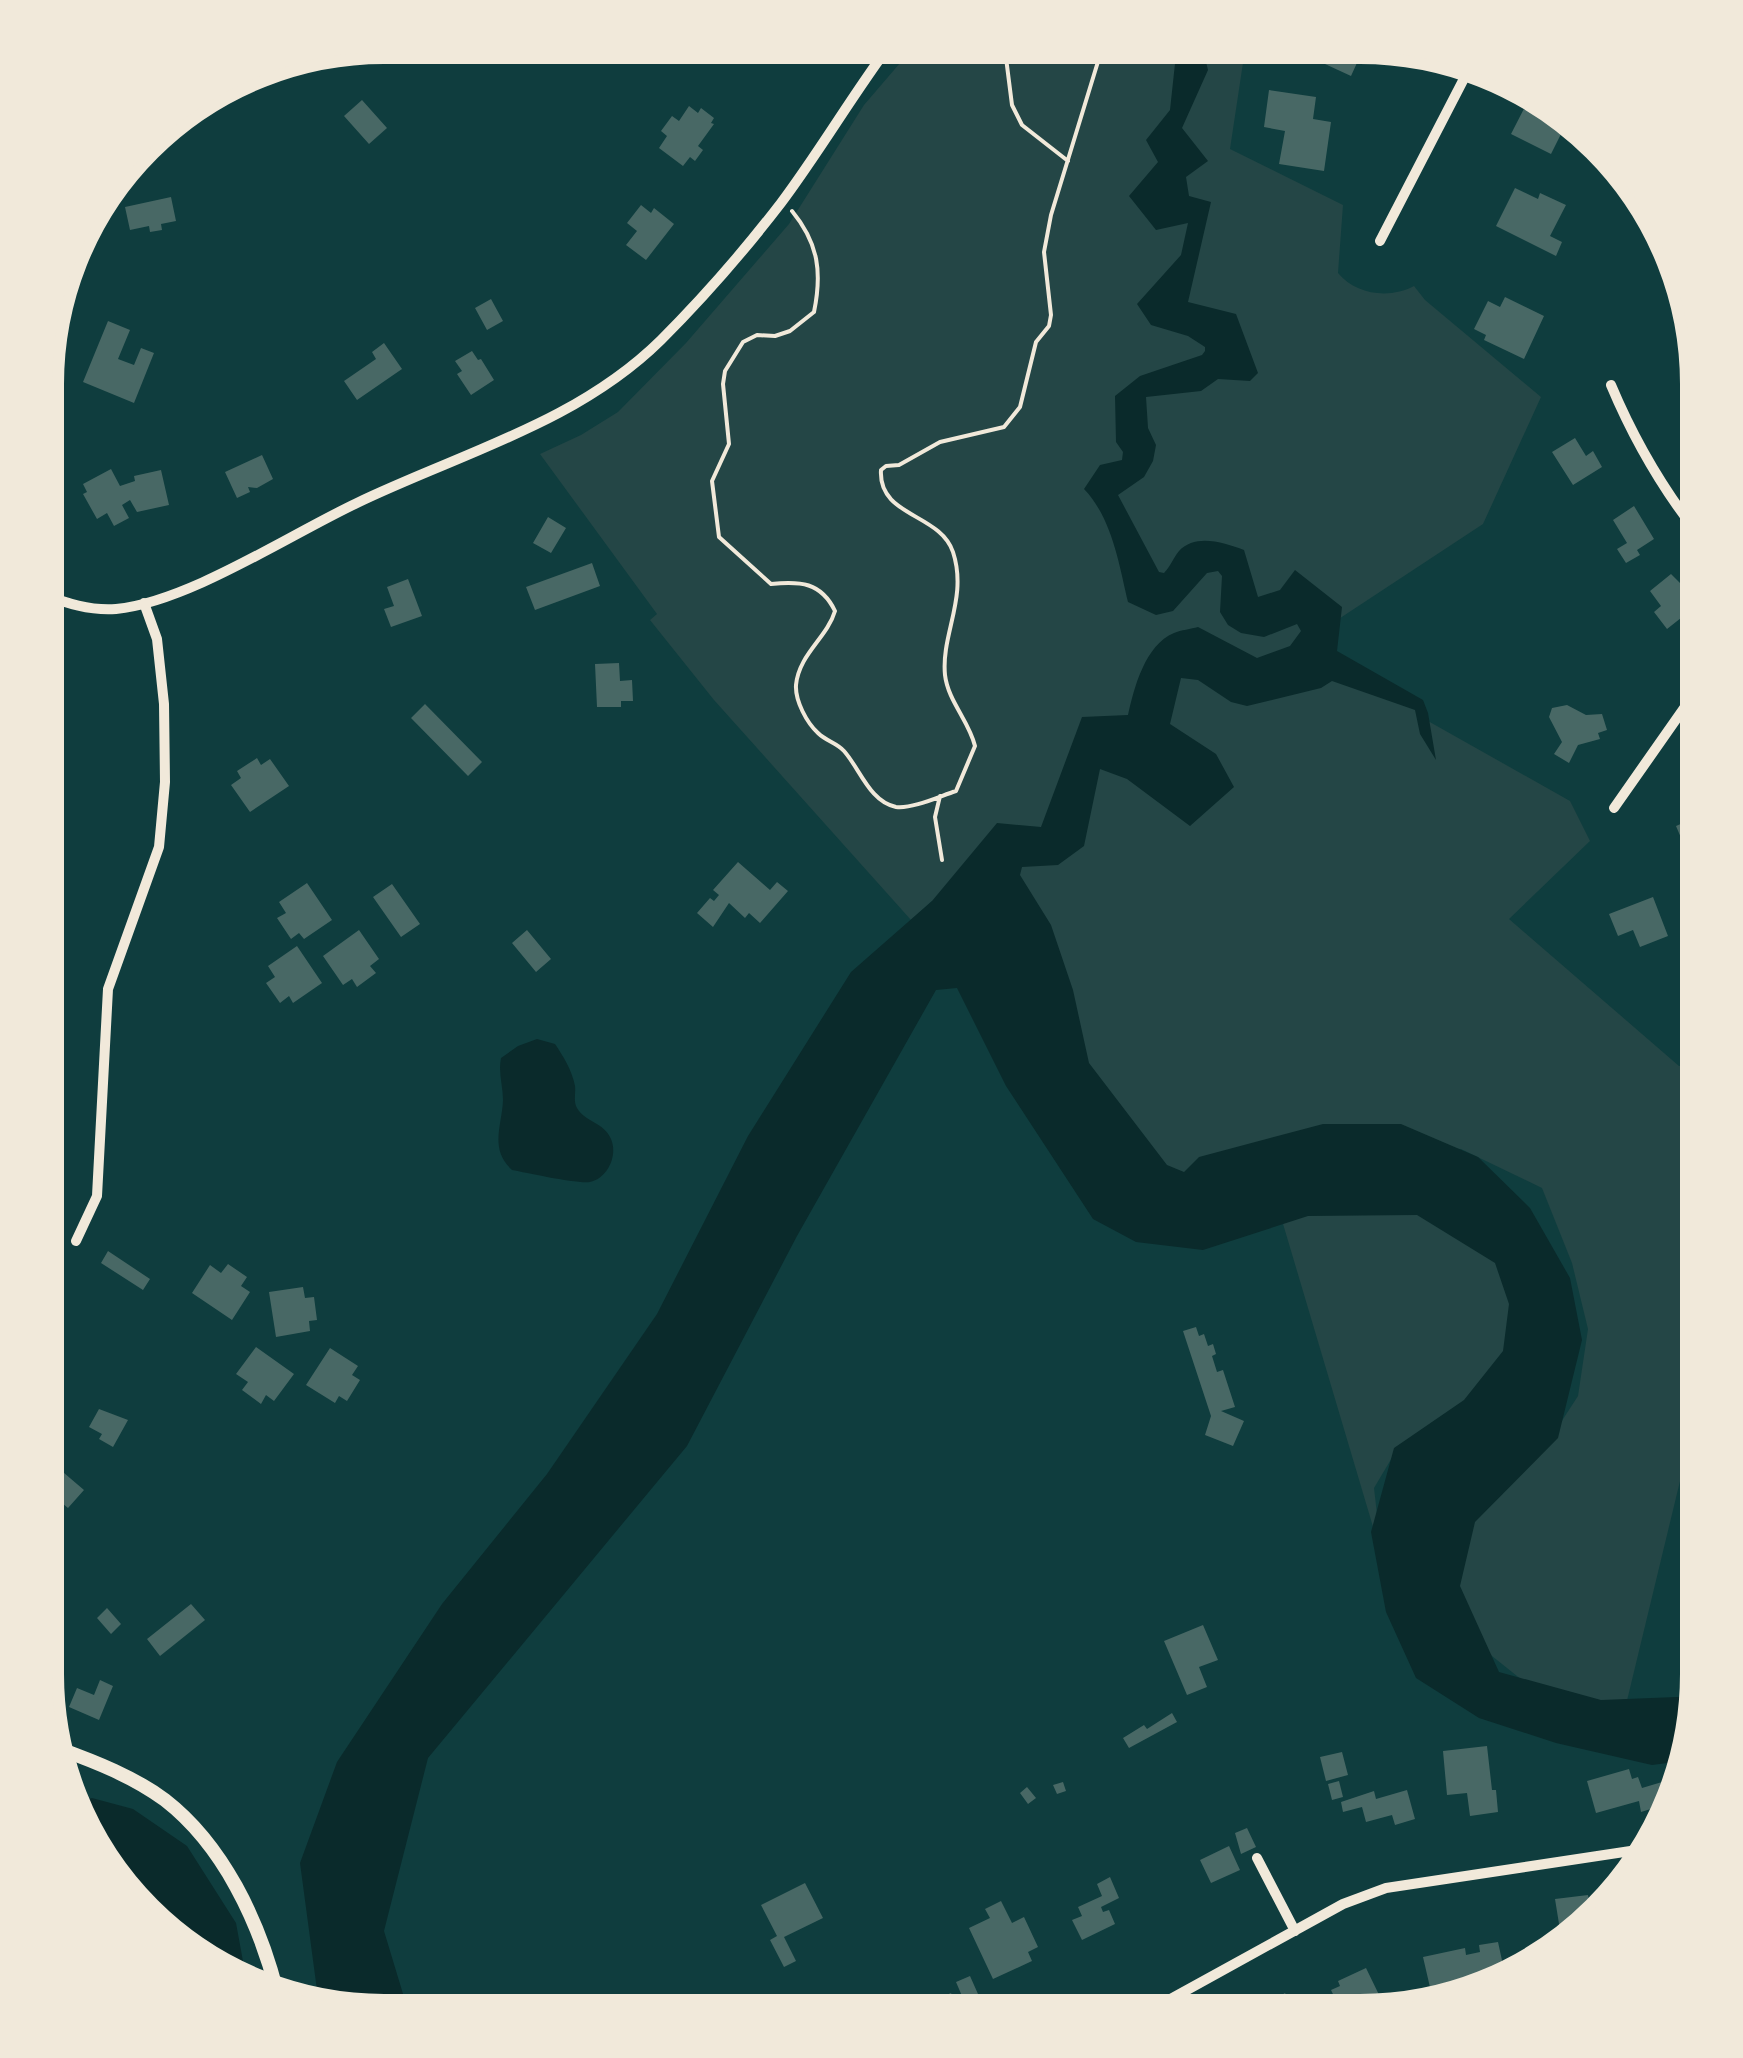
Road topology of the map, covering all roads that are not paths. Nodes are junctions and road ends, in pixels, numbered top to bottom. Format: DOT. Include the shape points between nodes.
graph roads {
  1 [pos="881,58"];
  2 [pos="1466,76"];
  3 [pos="1380,241"];
  4 [pos="1611,385"];
  5 [pos="1686,518"];
  6 [pos="58,599"];
  7 [pos="144,603"];
  8 [pos="1686,706"];
  9 [pos="1614,808"];
  10 [pos="76,1241"];
  11 [pos="68,1753"];
  12 [pos="1633,1850"];
  13 [pos="1257,1858"];
  14 [pos="1295,1930"];
  15 [pos="272,1981"];
  16 [pos="1169,2000"];
  1 -- 7 [label="street" via="782,201 719,278 628,370 572,408"];
  2 -- 3 [label="street"];
  4 -- 5 [label="street" via="1634,439"];
  6 -- 7 [label="street" via="90,608"];
  7 -- 10 [label="street" via="157,639 164,704 159,847 108,989 98,1196"];
  8 -- 9 [label="street"];
  11 -- 15 [label="main road" via="127,1777 192,1825 236,1886"];
  12 -- 14 [label="street" via="1386,1888"];
  13 -- 14 [label="street"];
  14 -- 16 [label="street"];
}
